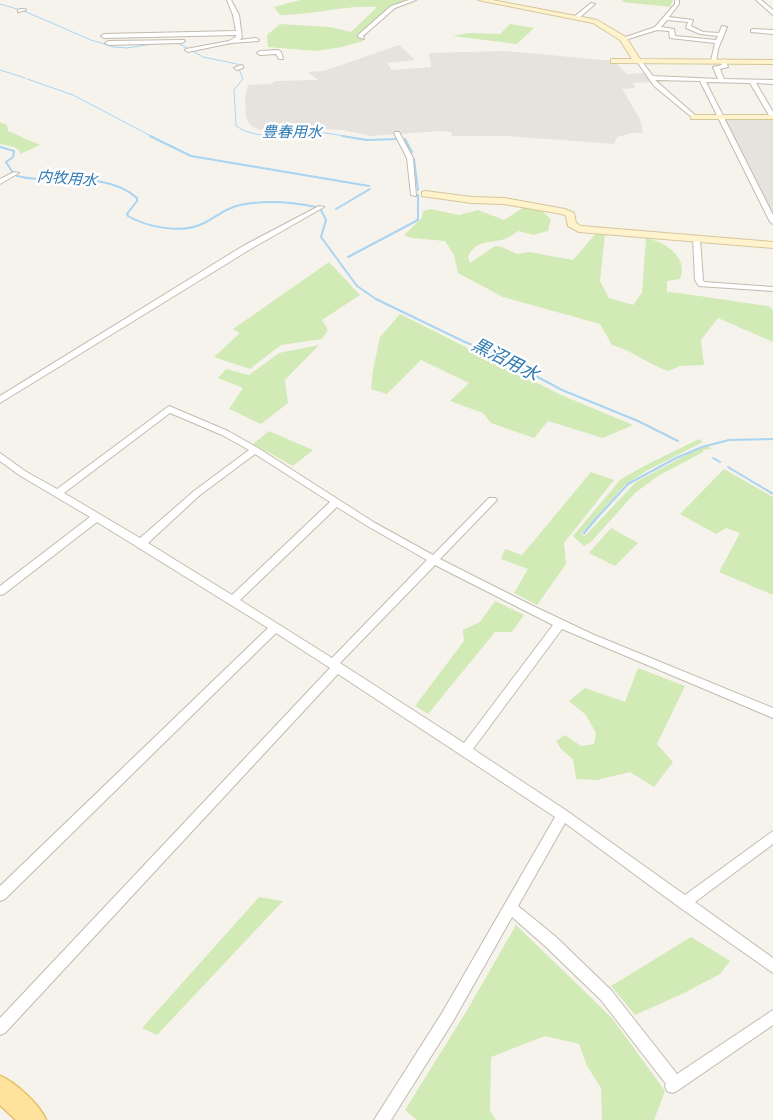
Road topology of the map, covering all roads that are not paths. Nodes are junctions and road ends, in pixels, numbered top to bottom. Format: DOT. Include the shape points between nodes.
graph roads {
  1 [pos="229,0"];
  2 [pos="414,0"];
  3 [pos="481,0"];
  4 [pos="677,0"];
  5 [pos="758,0"];
  6 [pos="593,4"];
  7 [pos="773,13"];
  8 [pos="577,17"];
  9 [pos="666,18"];
  10 [pos="724,27"];
  11 [pos="657,28"];
  12 [pos="753,31"];
  13 [pos="773,32"];
  14 [pos="238,33"];
  15 [pos="117,35"];
  16 [pos="719,35"];
  17 [pos="104,36"];
  18 [pos="362,38"];
  19 [pos="623,39"];
  20 [pos="256,40"];
  21 [pos="233,41"];
  22 [pos="717,42"];
  23 [pos="108,43"];
  24 [pos="115,43"];
  25 [pos="191,49"];
  26 [pos="260,53"];
  27 [pos="280,58"];
  28 [pos="638,60"];
  29 [pos="614,61"];
  30 [pos="719,61"];
  31 [pos="773,62"];
  32 [pos="650,78"];
  33 [pos="702,79"];
  34 [pos="722,80"];
  35 [pos="752,81"];
  36 [pos="773,82"];
  37 [pos="694,117"];
  38 [pos="721,117"];
  39 [pos="773,117"];
  40 [pos="397,133"];
  41 [pos="16,173"];
  42 [pos="0,182"];
  43 [pos="425,194"];
  44 [pos="320,207"];
  45 [pos="773,222"];
  46 [pos="696,240"];
  47 [pos="773,245"];
  48 [pos="773,289"];
  49 [pos="0,400"];
  50 [pos="255,450"];
  51 [pos="0,456"];
  52 [pos="57,494"];
  53 [pos="492,500"];
  54 [pos="335,503"];
  55 [pos="97,517"];
  56 [pos="141,543"];
  57 [pos="434,560"];
  58 [pos="0,591"];
  59 [pos="233,600"];
  60 [pos="561,623"];
  61 [pos="275,627"];
  62 [pos="335,666"];
  63 [pos="773,713"];
  64 [pos="465,750"];
  65 [pos="563,815"];
  66 [pos="773,837"];
  67 [pos="0,895"];
  68 [pos="684,902"];
  69 [pos="511,908"];
  70 [pos="773,966"];
  71 [pos="773,1017"];
  72 [pos="0,1028"];
  73 [pos="0,1088"];
  74 [pos="34,1120"];
  75 [pos="382,1120"];
  1 -- 14 [label="street" via="236,15"];
  2 -- 18 [label="street" via="393,7 368,27 360,36"];
  3 -- 8 [label="street"];
  4 -- 9 [label="street"];
  5 -- 7 [label="street"];
  6 -- 8 [label="street"];
  8 -- 19 [label="street" via="595,21"];
  9 -- 11 [label="street"];
  9 -- 16 [label="street" via="691,21 688,27"];
  10 -- 16 [label="street"];
  11 -- 19 [label="street"];
  11 -- 22 [label="street" via="672,30 672,38"];
  12 -- 13 [label="street"];
  14 -- 15 [label="street"];
  14 -- 21 [label="street" via="239,38"];
  15 -- 17 [label="street"];
  15 -- 24 [label="street"];
  16 -- 22 [label="street"];
  19 -- 28 [label="street"];
  20 -- 21 [label="street"];
  21 -- 24 [label="street"];
  21 -- 25 [label="street"];
  22 -- 30 [label="street"];
  23 -- 24 [label="street"];
  26 -- 27 [label="street" via="278,52"];
  28 -- 29 [label="street"];
  28 -- 30 [label="street"];
  28 -- 32 [label="street"];
  30 -- 31 [label="street"];
  30 -- 34 [label="street" via="725,67 716,67"];
  32 -- 33 [label="street"];
  32 -- 37 [label="street"];
  33 -- 34 [label="street"];
  33 -- 38 [label="street"];
  34 -- 35 [label="street"];
  35 -- 36 [label="street"];
  35 -- 39 [label="street"];
  37 -- 38 [label="street"];
  38 -- 39 [label="street"];
  38 -- 45 [label="street"];
  40 -- 43 [label="street" via="410,158 413,194"];
  41 -- 42 [label="street"];
  43 -- 46 [label="street" via="504,201 565,212 571,215 571,224 579,229"];
  44 -- 49 [label="street" via="246,248"];
  46 -- 47 [label="street"];
  46 -- 48 [label="street" via="702,284"];
  50 -- 52 [label="street" via="169,409"];
  50 -- 54 [label="street"];
  50 -- 56 [label="street" via="197,493"];
  51 -- 52 [label="street"];
  52 -- 55 [label="street"];
  53 -- 57 [label="street"];
  54 -- 57 [label="street"];
  54 -- 59 [label="street"];
  55 -- 56 [label="street"];
  55 -- 58 [label="street"];
  56 -- 59 [label="street"];
  57 -- 60 [label="street"];
  57 -- 62 [label="street" via="395,597"];
  59 -- 61 [label="street"];
  60 -- 63 [label="street"];
  60 -- 64 [label="street"];
  61 -- 62 [label="street"];
  61 -- 67 [label="street"];
  62 -- 64 [label="street"];
  62 -- 72 [label="street"];
  64 -- 65 [label="street"];
  65 -- 68 [label="street"];
  65 -- 69 [label="street"];
  66 -- 68 [label="street"];
  68 -- 70 [label="street"];
  69 -- 71 [label="street" via="606,995 673,1085"];
  69 -- 75 [label="street" via="447,1018"];
  73 -- 74 [label="main road"];
}
